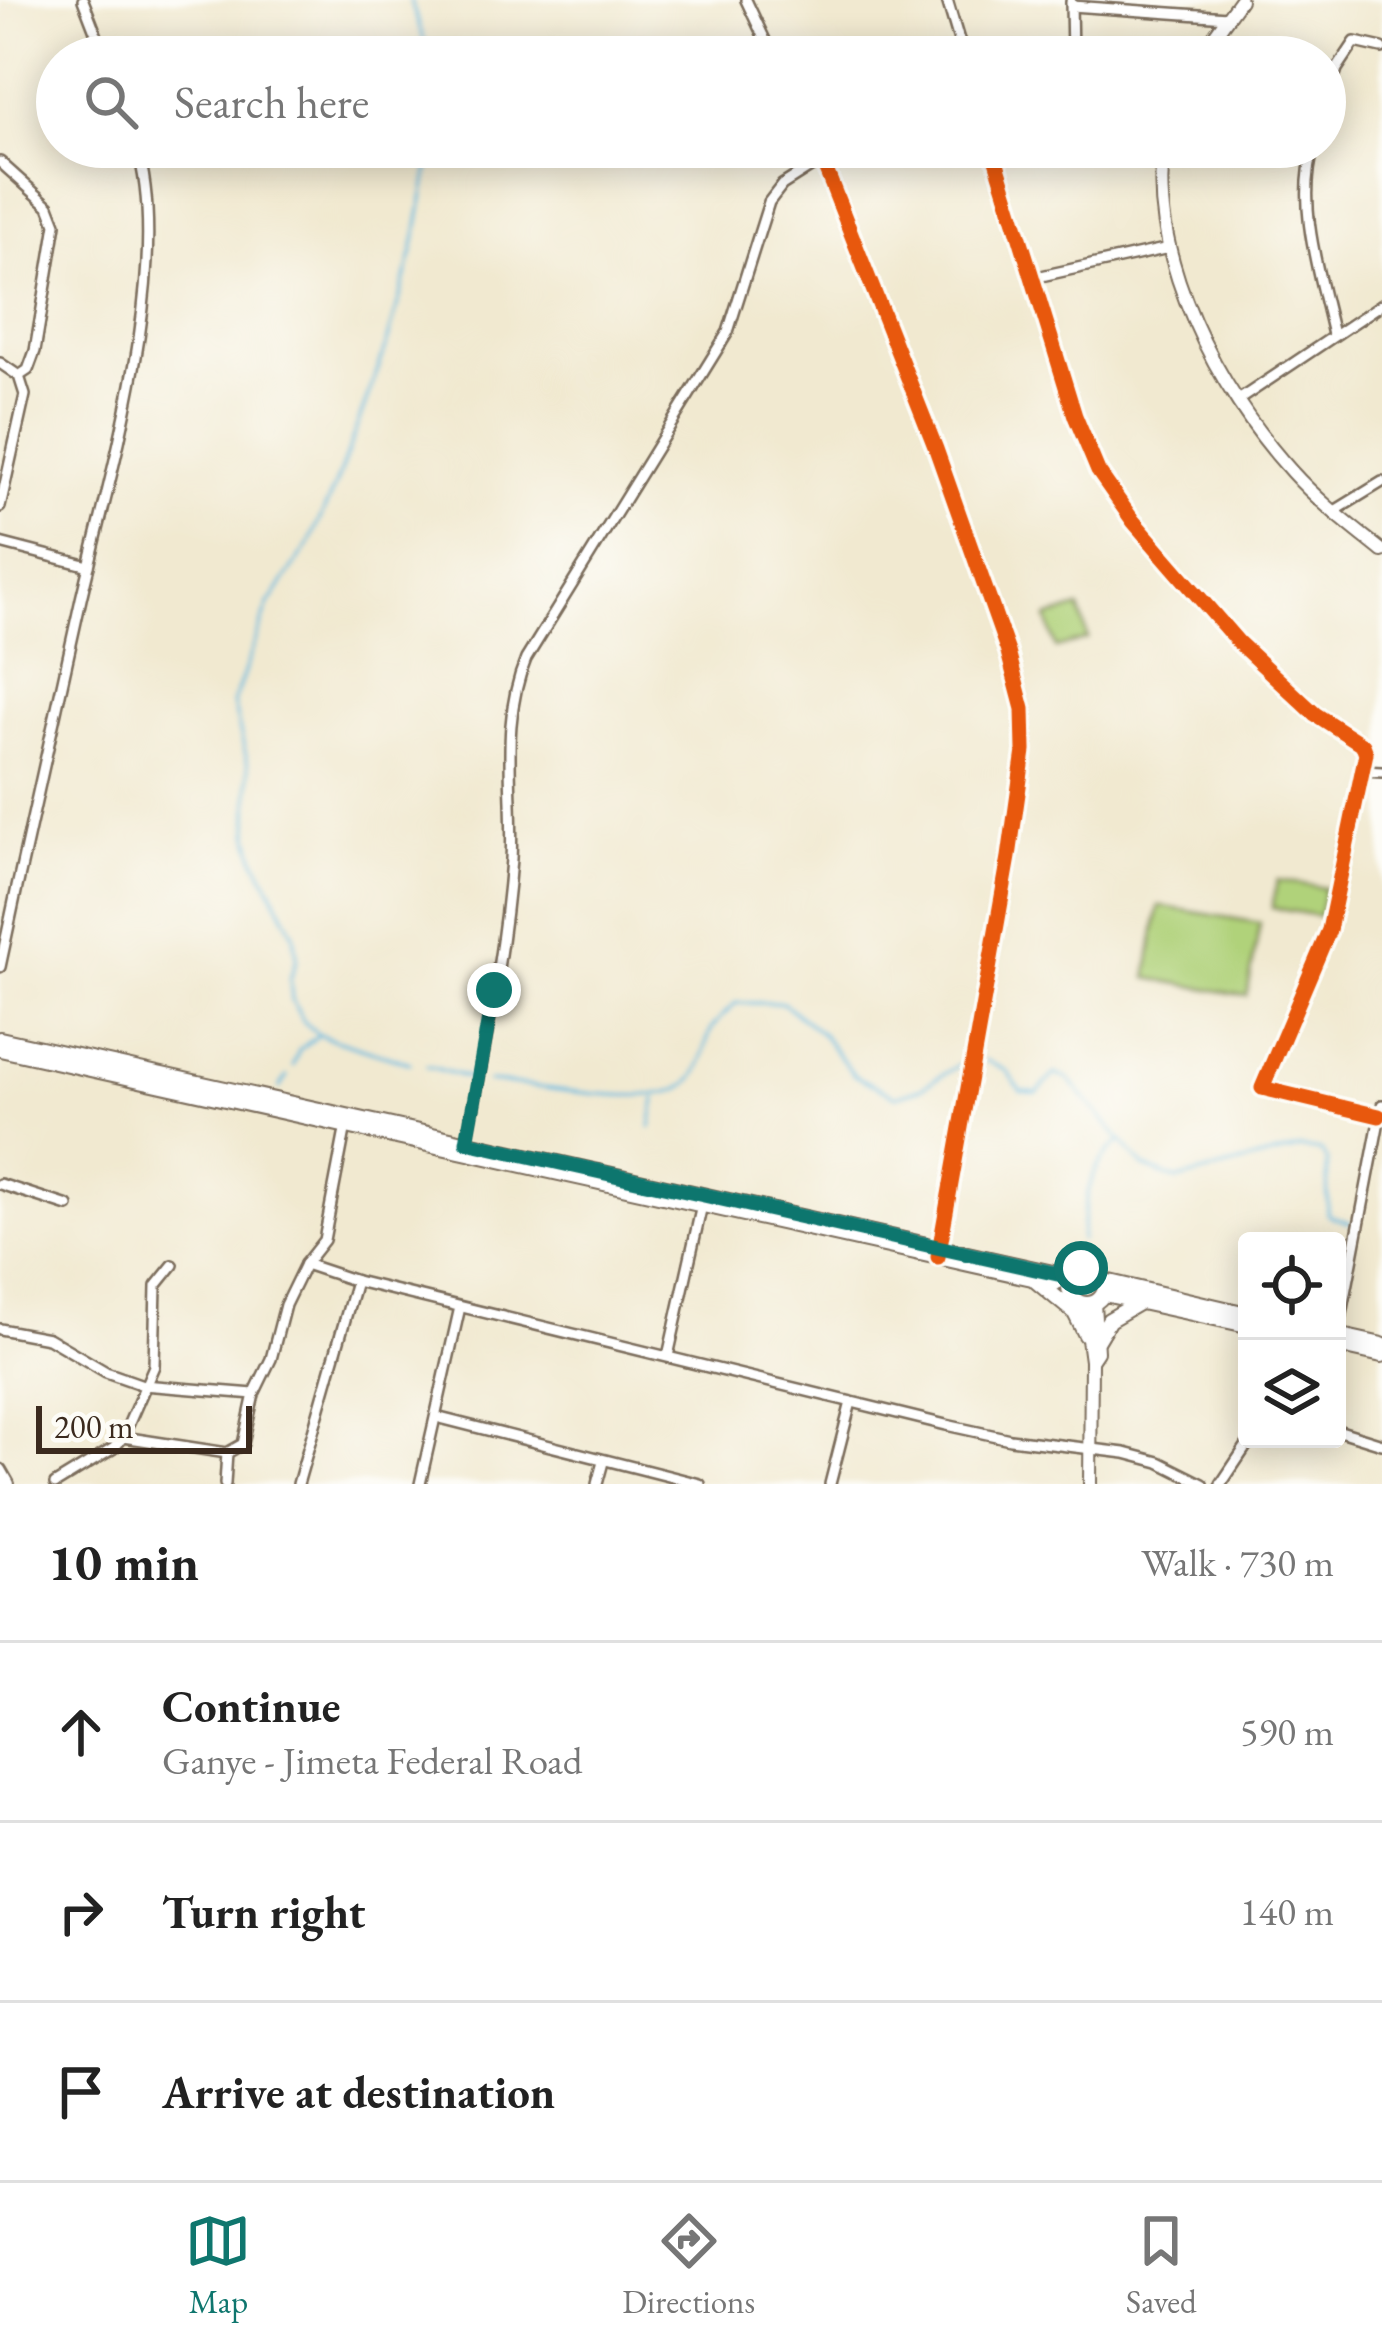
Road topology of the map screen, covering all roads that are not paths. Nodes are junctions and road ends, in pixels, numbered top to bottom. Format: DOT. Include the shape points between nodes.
graph roads {
  1 [pos="82,0"];
  2 [pos="746,0"];
  3 [pos="947,0"];
  4 [pos="1240,0"];
  5 [pos="1071,3"];
  6 [pos="1227,17"];
  7 [pos="97,36"];
  8 [pos="763,36"];
  9 [pos="958,36"];
  10 [pos="1072,36"];
  11 [pos="1214,36"];
  12 [pos="1382,48"];
  13 [pos="1346,54"];
  14 [pos="0,162"];
  15 [pos="143,168"];
  16 [pos="809,168"];
  17 [pos="827,168"];
  18 [pos="999,168"];
  19 [pos="1163,168"];
  20 [pos="1307,168"];
  21 [pos="1169,248"];
  22 [pos="1033,278"];
  23 [pos="1382,304"];
  24 [pos="1333,335"];
  25 [pos="0,363"];
  26 [pos="19,376"];
  27 [pos="1237,401"];
  28 [pos="1382,482"];
  29 [pos="0,506"];
  30 [pos="1334,512"];
  31 [pos="0,543"];
  32 [pos="1382,551"];
  33 [pos="88,566"];
  34 [pos="1360,771"];
  35 [pos="1382,772"];
  36 [pos="0,967"];
  37 [pos="0,1039"];
  38 [pos="0,1049"];
  39 [pos="64,1058"];
  40 [pos="1381,1110"];
  41 [pos="347,1121"];
  42 [pos="467,1142"];
  43 [pos="0,1184"];
  44 [pos="702,1205"];
  45 [pos="68,1206"];
  46 [pos="939,1252"];
  47 [pos="305,1264"];
  48 [pos="173,1265"];
  49 [pos="1032,1278"];
  50 [pos="356,1281"];
  51 [pos="1070,1281"];
  52 [pos="1346,1293"];
  53 [pos="1096,1295"];
  54 [pos="1139,1302"];
  55 [pos="460,1307"];
  56 [pos="1238,1313"];
  57 [pos="1238,1323"];
  58 [pos="0,1329"];
  59 [pos="1091,1337"];
  60 [pos="1346,1337"];
  61 [pos="1382,1345"];
  62 [pos="1346,1347"];
  63 [pos="1382,1355"];
  64 [pos="668,1356"];
  65 [pos="142,1385"];
  66 [pos="254,1394"];
  67 [pos="851,1402"];
  68 [pos="436,1417"];
  69 [pos="1346,1433"];
  70 [pos="123,1437"];
  71 [pos="1382,1444"];
  72 [pos="1089,1448"];
  73 [pos="1245,1448"];
  74 [pos="227,1453"];
  75 [pos="603,1462"];
  76 [pos="0,1470"];
  77 [pos="8,1484"];
  78 [pos="55,1484"];
  79 [pos="225,1484"];
  80 [pos="298,1484"];
  81 [pos="420,1484"];
  82 [pos="597,1484"];
  83 [pos="700,1484"];
  84 [pos="830,1484"];
  85 [pos="1090,1484"];
  86 [pos="1203,1484"];
  87 [pos="1221,1484"];
  1 -- 7 [label="street"];
  2 -- 8 [label="street"];
  3 -- 9 [label="street"];
  4 -- 6 [label="main road"];
  5 -- 6 [label="street"];
  5 -- 10 [label="street"];
  6 -- 11 [label="main road"];
  12 -- 13 [label="street" via="1355,42"];
  14 -- 26 [label="street" via="49,206 56,224 35,351"];
  15 -- 33 [label="street" via="147,267"];
  16 -- 42 [label="street" via="769,202 728,332 515,684 508,893"];
  17 -- 46 [label="street" via="936,449 1023,709 1009,857"];
  18 -- 22 [label="street"];
  19 -- 21 [label="main road"];
  20 -- 24 [label="street"];
  21 -- 22 [label="street"];
  21 -- 27 [label="main road"];
  22 -- 34 [label="street" via="1098,471 1238,641 1315,715 1364,745"];
  23 -- 24 [label="street"];
  24 -- 27 [label="street"];
  25 -- 26 [label="street"];
  26 -- 29 [label="street" via="25,394"];
  27 -- 30 [label="main road" via="1289,470"];
  28 -- 30 [label="street"];
  30 -- 32 [label="main road"];
  31 -- 33 [label="street"];
  33 -- 36 [label="street"];
  34 -- 35 [label="street"];
  34 -- 40 [label="street" via="1329,930 1262,1088"];
  37 -- 39 [label="main road"];
  38 -- 39 [label="main road"];
  39 -- 41 [label="main road"];
  40 -- 52 [label="street"];
  41 -- 42 [label="main road"];
  41 -- 44 [label="main road"];
  41 -- 47 [label="street" via="324,1240"];
  42 -- 46 [label="main road"];
  43 -- 45 [label="street"];
  44 -- 46 [label="main road"];
  44 -- 64 [label="street"];
  46 -- 49 [label="main road"];
  46 -- 51 [label="main road"];
  47 -- 50 [label="street"];
  47 -- 66 [label="street"];
  48 -- 65 [label="street" via="156,1286 154,1366"];
  49 -- 51 [label="main road"];
  49 -- 59 [label="main road"];
  50 -- 55 [label="street"];
  50 -- 80 [label="street"];
  51 -- 53 [label="main road" via="1073,1298"];
  51 -- 53 [label="main road" via="1081,1268 1098,1270"];
  53 -- 54 [label="main road"];
  53 -- 56 [label="main road"];
  53 -- 59 [label="main road"];
  54 -- 57 [label="main road"];
  54 -- 59 [label="main road"];
  55 -- 64 [label="street"];
  55 -- 68 [label="street"];
  58 -- 65 [label="street" via="47,1338"];
  59 -- 72 [label="main road" via="1097,1352"];
  60 -- 61 [label="main road"];
  62 -- 63 [label="main road"];
  64 -- 67 [label="street"];
  65 -- 66 [label="street"];
  65 -- 70 [label="street"];
  66 -- 74 [label="street" via="243,1444"];
  67 -- 72 [label="street" via="1010,1439"];
  67 -- 84 [label="street"];
  68 -- 75 [label="street"];
  68 -- 81 [label="street"];
  69 -- 71 [label="street"];
  70 -- 74 [label="street"];
  70 -- 78 [label="street"];
  72 -- 85 [label="main road"];
  72 -- 86 [label="street" via="1159,1462"];
  73 -- 87 [label="street"];
  74 -- 79 [label="street"];
  75 -- 82 [label="street"];
  75 -- 83 [label="street"];
  76 -- 77 [label="main road"];
}
